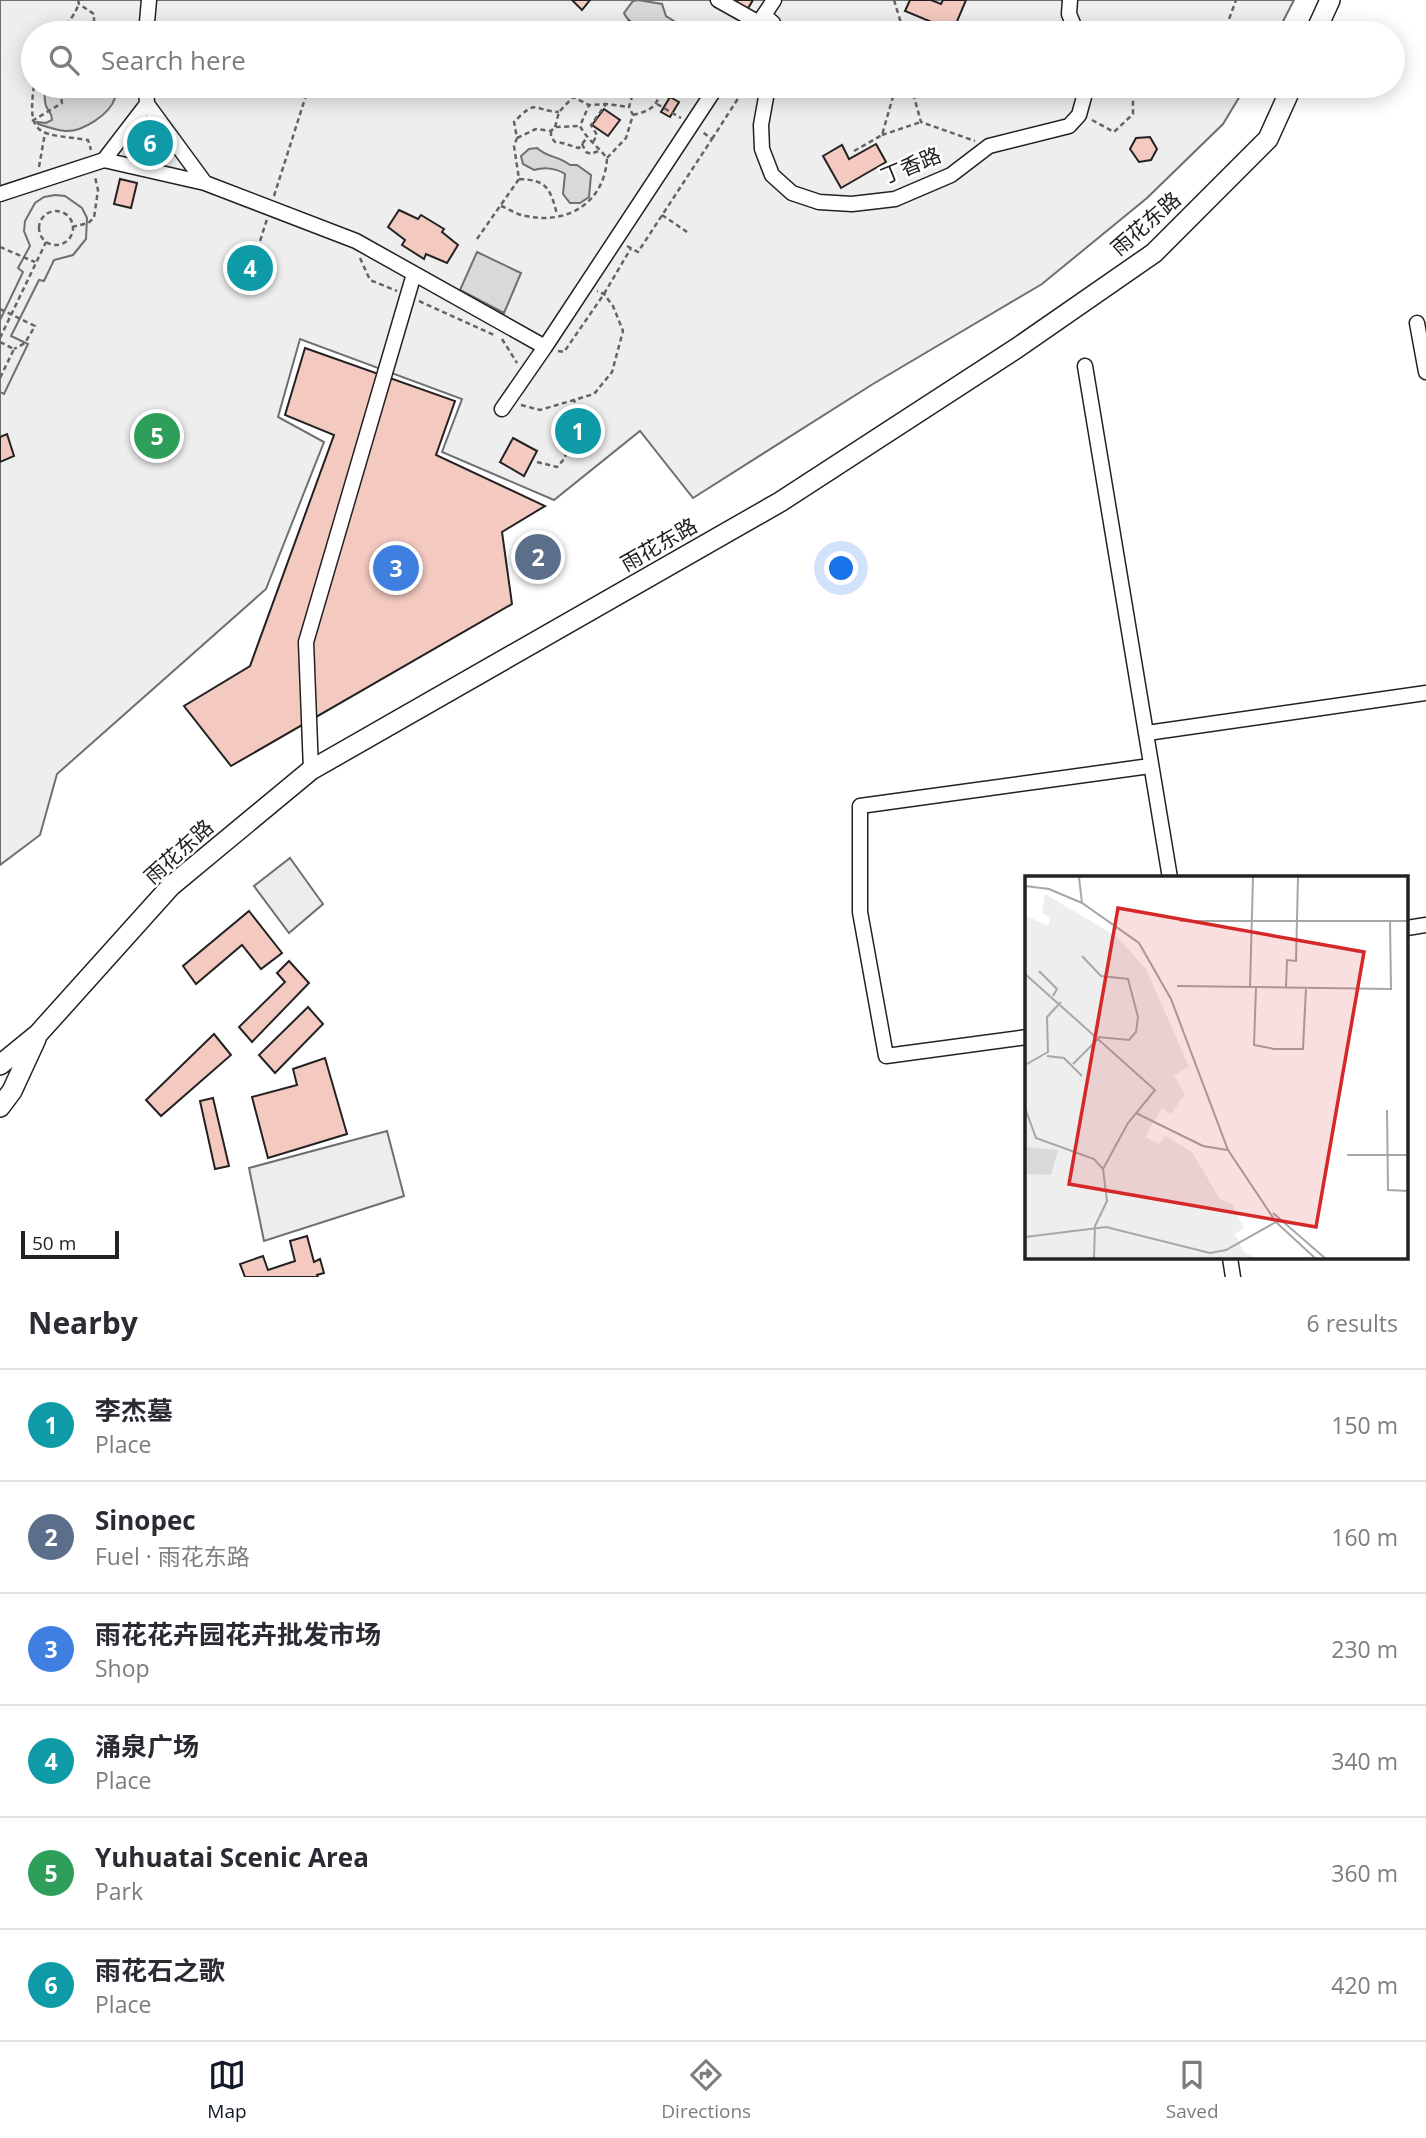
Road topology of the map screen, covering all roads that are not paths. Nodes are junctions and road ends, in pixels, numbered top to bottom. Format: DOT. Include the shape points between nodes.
graph roads {
  1 [pos="149,0"];
  2 [pos="718,0"];
  3 [pos="774,0"];
  4 [pos="1070,0"];
  5 [pos="1330,0"];
  6 [pos="147,21"];
  7 [pos="753,21"];
  8 [pos="760,21"];
  9 [pos="1072,21"];
  10 [pos="1320,21"];
  11 [pos="147,98"];
  12 [pos="709,98"];
  13 [pos="766,98"];
  14 [pos="1084,98"];
  15 [pos="1287,98"];
  16 [pos="147,104"];
  17 [pos="95,158"];
  18 [pos="205,183"];
  19 [pos="0,194"];
  20 [pos="414,274"];
  21 [pos="1417,323"];
  22 [pos="545,347"];
  23 [pos="1085,366"];
  24 [pos="1426,372"];
  25 [pos="505,404"];
  26 [pos="1426,693"];
  27 [pos="1147,733"];
  28 [pos="1150,766"];
  29 [pos="311,770"];
  30 [pos="1170,876"];
  31 [pos="1426,925"];
  32 [pos="1408,928"];
  33 [pos="38,1034"];
  34 [pos="1025,1037"];
  35 [pos="0,1065"];
  36 [pos="0,1107"];
  1 -- 6 [label="street"];
  2 -- 7 [label="street"];
  3 -- 8 [label="street"];
  4 -- 9 [label="street"];
  5 -- 10 [label="main road"];
  11 -- 16 [label="street"];
  12 -- 22 [label="street"];
  13 -- 14 [label="street, 丁香路" via="761,137 772,175 792,193 819,202 852,204 895,199 951,175 989,146 1069,126 1079,115"];
  15 -- 29 [label="main road, 雨花东路" via="1268,139 1154,253 1017,348 780,502"];
  16 -- 17 [label="street"];
  16 -- 18 [label="street"];
  17 -- 18 [label="street"];
  17 -- 19 [label="street"];
  18 -- 20 [label="street" via="356,242"];
  20 -- 22 [label="street"];
  20 -- 29 [label="street" via="306,642"];
  21 -- 24 [label="street"];
  22 -- 25 [label="street"];
  23 -- 27 [label="street"];
  26 -- 27 [label="street"];
  27 -- 28 [label="street"];
  28 -- 30 [label="street"];
  28 -- 34 [label="street" via="860,806 860,912 886,1056"];
  29 -- 33 [label="main road, 雨花东路" via="172,886"];
  31 -- 32 [label="street"];
  33 -- 35 [label="main road, 雨花东路"];
  33 -- 36 [label="main road, 雨花东路"];
}
